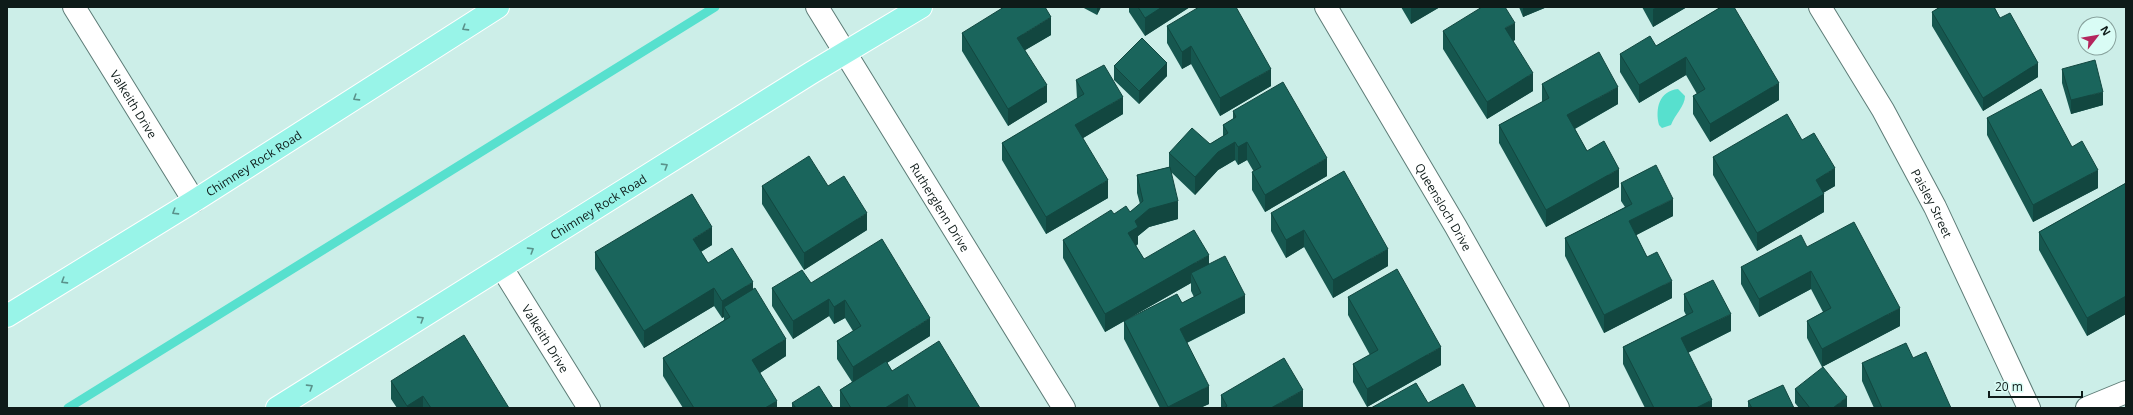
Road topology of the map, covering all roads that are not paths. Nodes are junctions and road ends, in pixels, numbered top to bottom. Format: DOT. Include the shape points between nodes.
graph roads {
  1 [pos="74,7"];
  2 [pos="498,7"];
  3 [pos="817,7"];
  4 [pos="921,7"];
  5 [pos="1326,7"];
  6 [pos="1820,7"];
  7 [pos="846,54"];
  8 [pos="194,201"];
  9 [pos="502,268"];
  10 [pos="7,316"];
  11 [pos="2126,392"];
  12 [pos="277,408"];
  13 [pos="590,408"];
  14 [pos="1064,408"];
  15 [pos="1558,408"];
  16 [pos="2029,408"];
  17 [pos="2087,408"];
  1 -- 8 [label="street, Valkeith Drive"];
  2 -- 8 [label="main road, Chimney Rock Road, one-way"];
  3 -- 7 [label="street, Rutherglenn Drive"];
  4 -- 7 [label="main road, Chimney Rock Road"];
  5 -- 15 [label="street, Queensloch Drive" via="1456,227"];
  6 -- 16 [label="street, Paisley Street" via="1883,110 1931,200"];
  9 -- 7 [label="main road, Chimney Rock Road, one-way"];
  7 -- 14 [label="street, Rutherglenn Drive"];
  8 -- 10 [label="main road, Chimney Rock Road, one-way"];
  12 -- 9 [label="main road, Chimney Rock Road, one-way"];
  9 -- 13 [label="street, Valkeith Drive"];
  11 -- 17 [label="street"];
}
